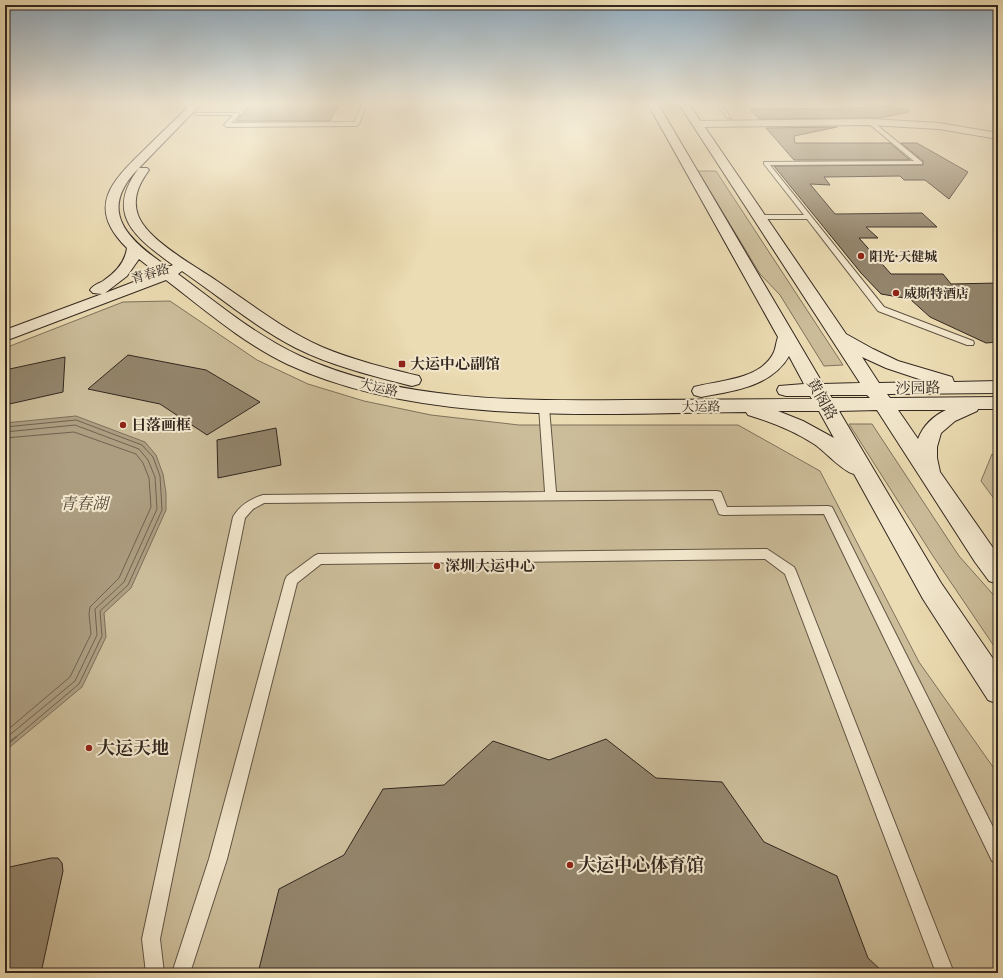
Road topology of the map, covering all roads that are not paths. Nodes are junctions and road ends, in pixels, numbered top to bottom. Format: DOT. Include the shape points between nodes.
graph roads {
  1 [pos="152,150"];
  2 [pos="161,150"];
  3 [pos="679,150"];
  4 [pos="714,150"];
  5 [pos="905,150"];
  6 [pos="759,217"];
  7 [pos="809,217"];
  8 [pos="134,248"];
  9 [pos="182,264"];
  10 [pos="163,271"];
  11 [pos="102,294"];
  12 [pos="201,299"];
  13 [pos="5,324"];
  14 [pos="836,333"];
  15 [pos="5,336"];
  16 [pos="786,337"];
  17 [pos="970,343"];
  18 [pos="701,391"];
  19 [pos="994,395"];
  20 [pos="878,396"];
  21 [pos="821,397"];
  22 [pos="842,397"];
  23 [pos="724,406"];
  24 [pos="544,407"];
  25 [pos="931,476"];
  26 [pos="871,486"];
  27 [pos="551,496"];
  28 [pos="998,574"];
  29 [pos="998,690"];
  30 [pos="998,855"];
  31 [pos="155,973"];
  32 [pos="181,973"];
  33 [pos="945,973"];
  1 -- 8 [label="street, 大运路" via="132,167 116,189 111,201 116,225"];
  2 -- 9 [label="street, 大运路" via="132,186 129,207 139,229"];
  3 -- 16 [label="street, 黄阁路"];
  4 -- 6 [label="street"];
  5 -- 7 [label="lane" via="920,162 766,163"];
  6 -- 7 [label="lane"];
  6 -- 14 [label="street"];
  7 -- 17 [label="lane" via="881,309"];
  8 -- 10 [label="street, 大运路"];
  8 -- 11 [label="street" via="132,258"];
  9 -- 10 [label="street, 青春路"];
  9 -- 18 [label="street, 大运路" via="291,338 316,351 378,372 417,381 505,391"];
  10 -- 11 [label="street, 青春路"];
  10 -- 12 [label="street, 大运路"];
  11 -- 12 [label="street" via="163,292 191,295"];
  11 -- 13 [label="street, 青春路"];
  11 -- 15 [label="street, 青春路"];
  12 -- 24 [label="street, 大运路" via="286,356 340,377 379,388 457,402"];
  14 -- 19 [label="street" via="854,346 897,367"];
  14 -- 20 [label="street"];
  16 -- 18 [label="street" via="785,349 780,359 770,368 754,378"];
  16 -- 21 [label="street, 黄阁路"];
  18 -- 21 [label="street, 大运路"];
  19 -- 20 [label="street, 沙园路"];
  19 -- 25 [label="street" via="941,420 932,431 926,444 925,457"];
  20 -- 22 [label="street, 沙园路"];
  20 -- 25 [label="street"];
  21 -- 22 [label="street, 大运路"];
  21 -- 23 [label="street, 大运路"];
  21 -- 26 [label="street, 黄阁路"];
  23 -- 24 [label="street, 大运路"];
  23 -- 26 [label="street" via="767,414 790,422 832,448 852,464"];
  24 -- 27 [label="lane"];
  25 -- 28 [label="street"];
  26 -- 29 [label="street, 黄阁路" via="932,591"];
  27 -- 30 [label="lane" via="717,495 723,510 828,510"];
  27 -- 31 [label="lane" via="263,499 244,510 239,517 151,939"];
  32 -- 33 [label="lane" via="218,859 291,580 318,559 767,554 790,571"];
}
